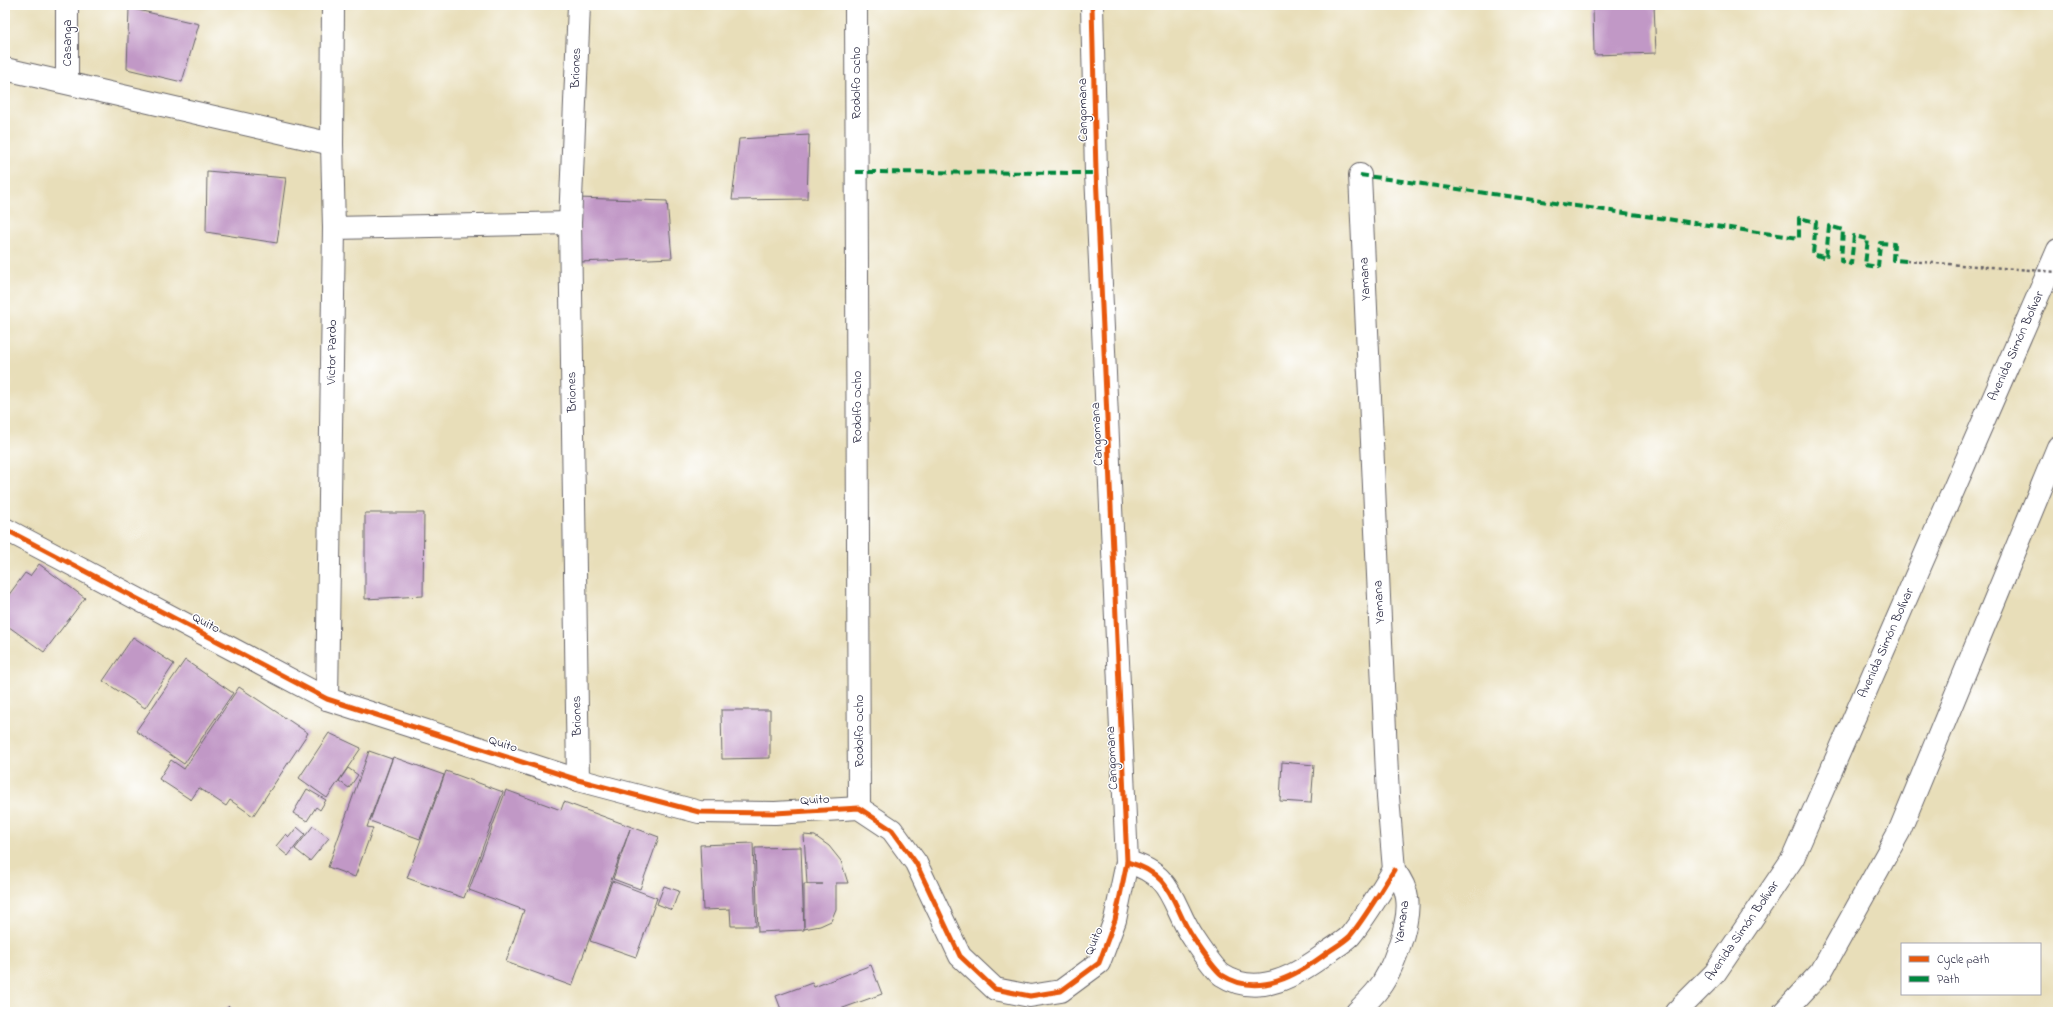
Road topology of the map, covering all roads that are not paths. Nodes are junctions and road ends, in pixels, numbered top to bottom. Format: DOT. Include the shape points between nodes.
graph roads {
  1 [pos="67,5"];
  2 [pos="333,5"];
  3 [pos="578,5"];
  4 [pos="856,5"];
  5 [pos="1092,5"];
  6 [pos="5,69"];
  7 [pos="68,82"];
  8 [pos="332,144"];
  9 [pos="1360,175"];
  10 [pos="570,223"];
  11 [pos="334,228"];
  12 [pos="2058,250"];
  13 [pos="2058,447"];
  14 [pos="5,529"];
  15 [pos="327,699"];
  16 [pos="578,780"];
  17 [pos="859,808"];
  18 [pos="1128,862"];
  19 [pos="1394,870"];
  20 [pos="1357,1012"];
  21 [pos="1676,1012"];
  22 [pos="1784,1012"];
  1 -- 7 [label="main road, Casanga"];
  2 -- 8 [label="main road, Victor Pardo"];
  3 -- 10 [label="main road, Briones"];
  4 -- 17 [label="main road, Rodolfo Ocho"];
  5 -- 18 [label="main road, Cangomana" via="1096,173"];
  6 -- 7 [label="main road"];
  7 -- 8 [label="main road"];
  8 -- 11 [label="main road, Victor Pardo"];
  9 -- 19 [label="main road, Yamana" via="1388,797"];
  10 -- 11 [label="main road"];
  10 -- 16 [label="main road, Briones"];
  11 -- 15 [label="main road, Victor Pardo"];
  12 -- 21 [label="main road, Avenida Simón Bolívar" via="1793,858 1714,973"];
  13 -- 22 [label="main road" via="1899,832 1821,972"];
  14 -- 15 [label="main road, Quito"];
  15 -- 16 [label="main road, Quito"];
  16 -- 17 [label="main road, Quito" via="699,812 775,813"];
  17 -- 18 [label="main road, Quito" via="892,830 916,863 960,956 995,989 1030,996 1061,991 1099,963 1115,920"];
  18 -- 19 [label="main road" via="1144,866 1159,878 1171,894 1193,938 1222,974 1241,982 1261,984 1283,980 1302,971 1349,937"];
  19 -- 20 [label="main road, Yamana" via="1401,880 1407,898 1397,955 1377,992"];
}
